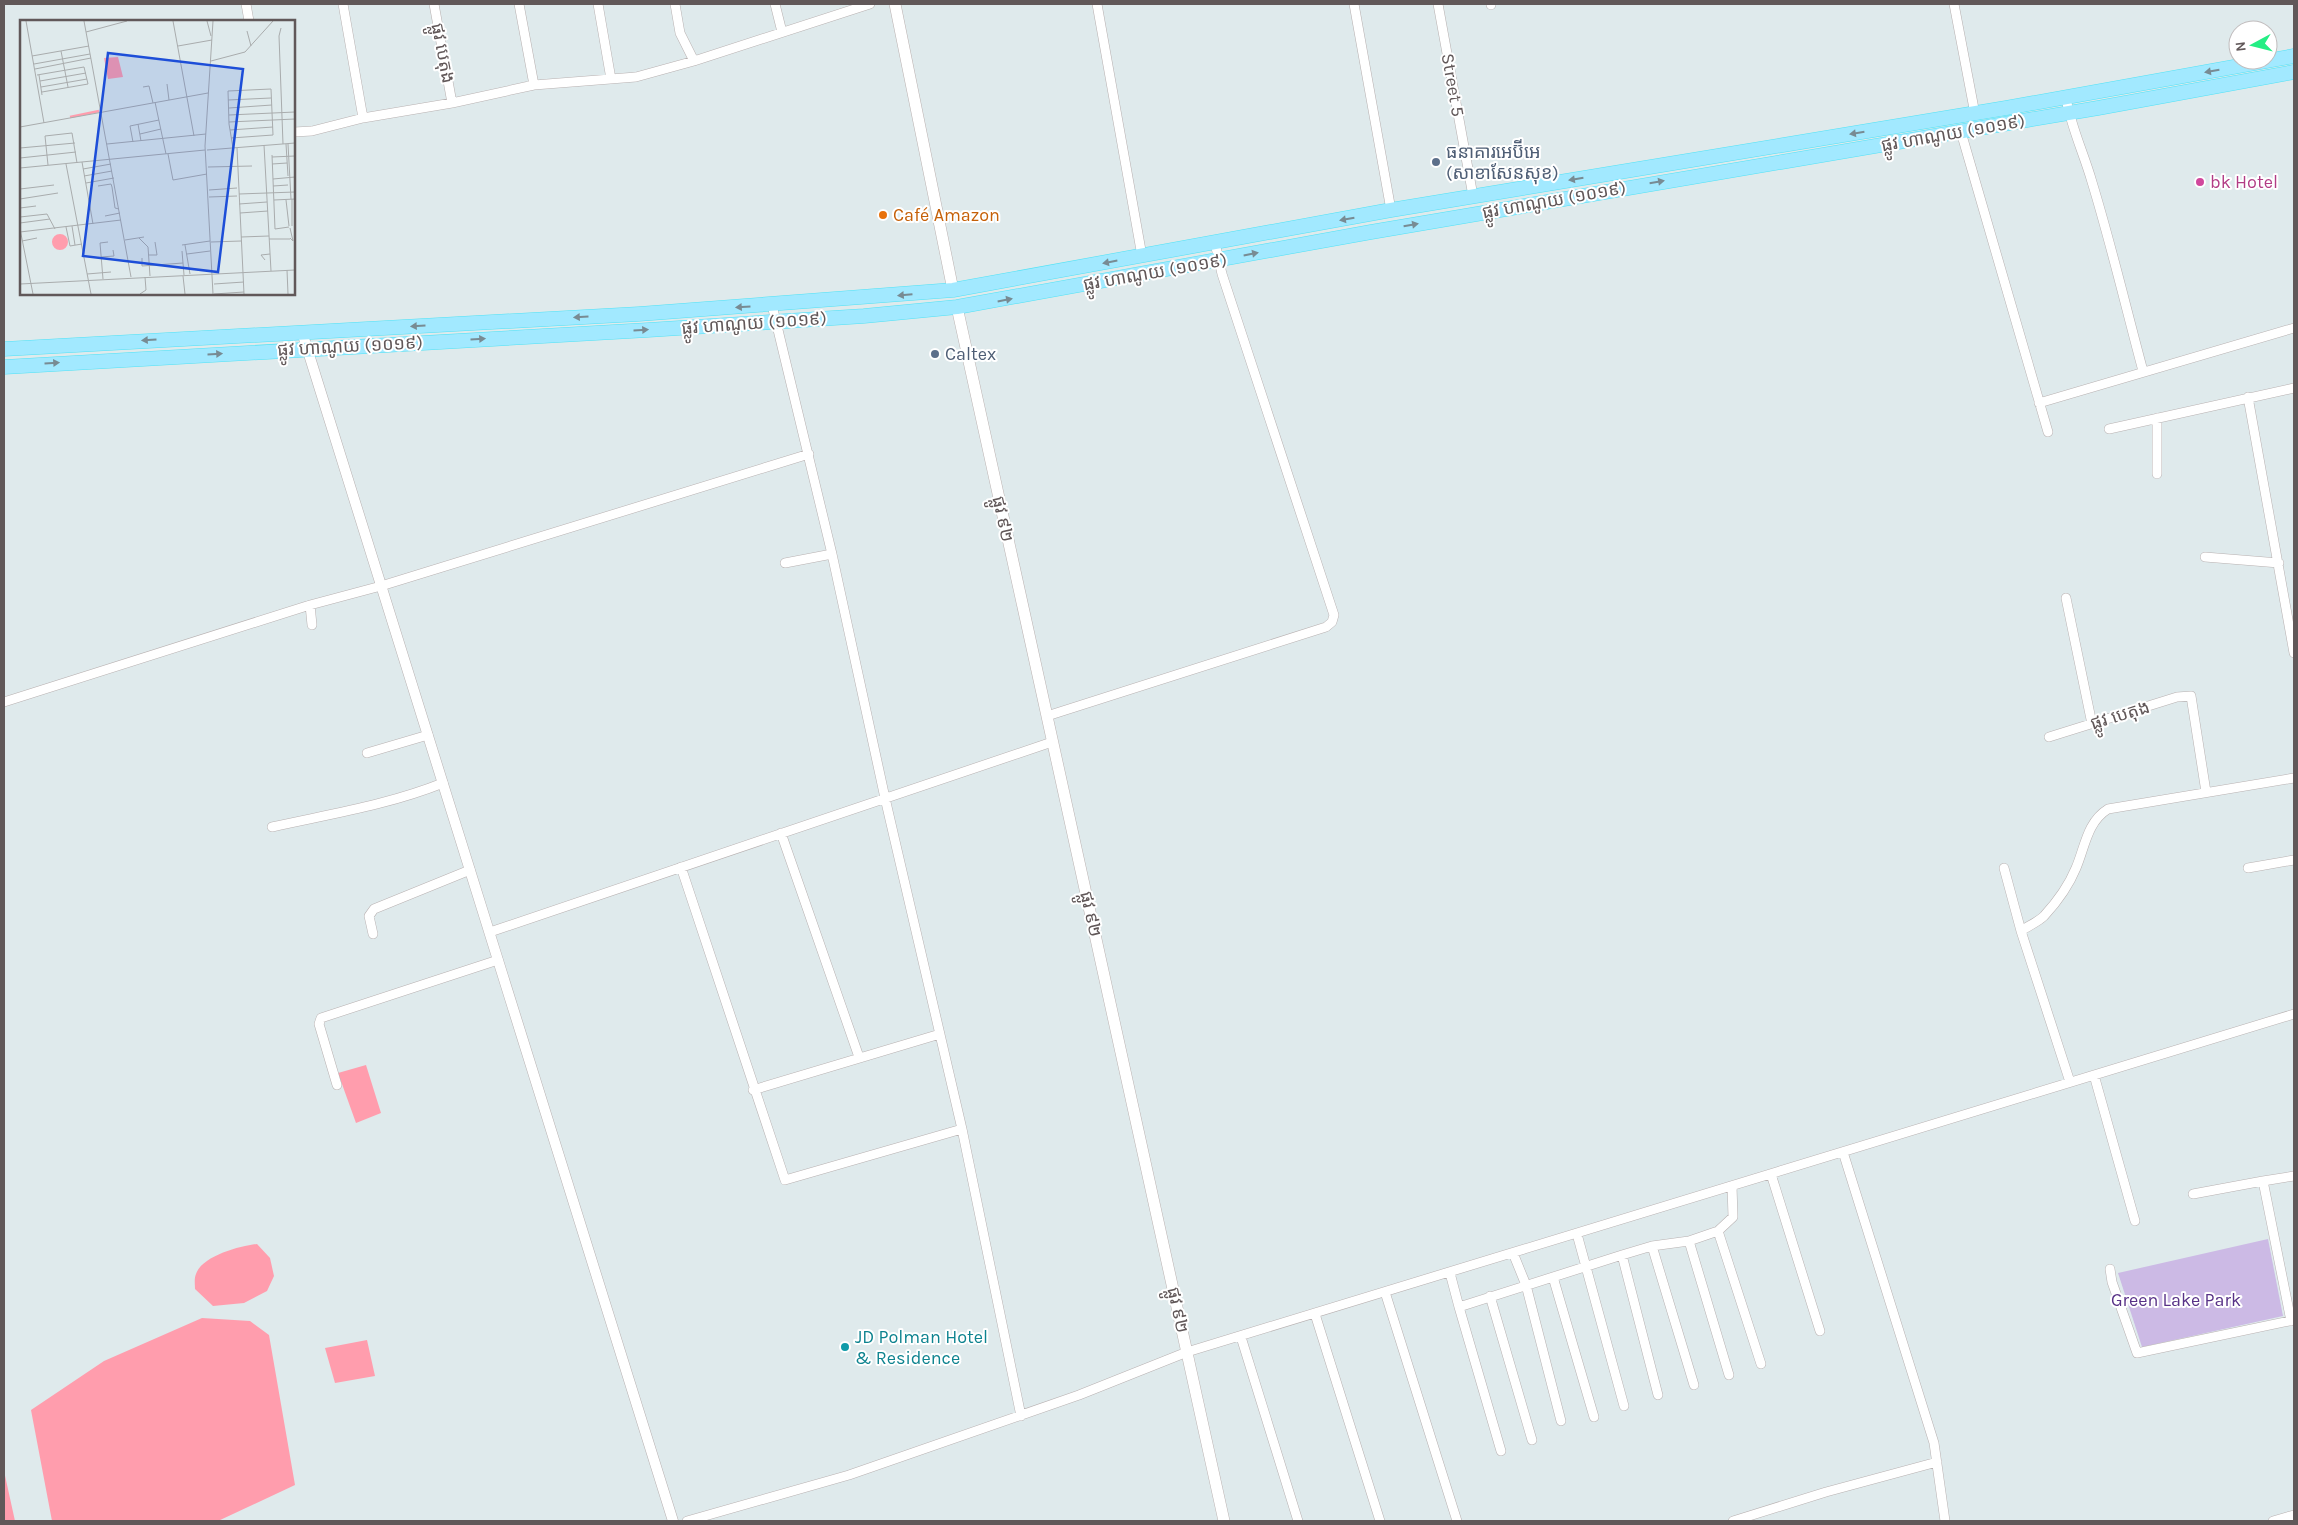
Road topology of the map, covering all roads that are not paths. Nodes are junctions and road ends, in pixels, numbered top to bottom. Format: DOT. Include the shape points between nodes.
graph roads {
  1 [pos="246,4"];
  2 [pos="343,4"];
  3 [pos="434,4"];
  4 [pos="519,4"];
  5 [pos="598,4"];
  6 [pos="676,4"];
  7 [pos="775,4"];
  8 [pos="870,4"];
  9 [pos="895,4"];
  10 [pos="1097,4"];
  11 [pos="1354,4"];
  12 [pos="1438,4"];
  13 [pos="1954,4"];
  14 [pos="249,20"];
  15 [pos="782,32"];
  16 [pos="2294,56"];
  17 [pos="694,62"];
  18 [pos="2294,72"];
  19 [pos="611,79"];
  20 [pos="534,85"];
  21 [pos="2066,98"];
  22 [pos="452,103"];
  23 [pos="2068,113"];
  24 [pos="1975,114"];
  25 [pos="363,118"];
  26 [pos="295,132"];
  27 [pos="1961,132"];
  28 [pos="1473,196"];
  29 [pos="1392,210"];
  30 [pos="1215,243"];
  31 [pos="1142,256"];
  32 [pos="1218,260"];
  33 [pos="953,290"];
  34 [pos="772,305"];
  35 [pos="957,307"];
  36 [pos="777,322"];
  37 [pos="2294,328"];
  38 [pos="302,332"];
  39 [pos="307,348"];
  40 [pos="4,349"];
  41 [pos="4,366"];
  42 [pos="2142,371"];
  43 [pos="2294,388"];
  44 [pos="2248,397"];
  45 [pos="2039,403"];
  46 [pos="2157,418"];
  47 [pos="2109,429"];
  48 [pos="2048,432"];
  49 [pos="809,454"];
  50 [pos="2157,474"];
  51 [pos="832,554"];
  52 [pos="2205,557"];
  53 [pos="785,563"];
  54 [pos="2279,563"];
  55 [pos="381,586"];
  56 [pos="2066,598"];
  57 [pos="310,605"];
  58 [pos="312,625"];
  59 [pos="2292,629"];
  60 [pos="2294,653"];
  61 [pos="4,702"];
  62 [pos="1047,716"];
  63 [pos="2092,724"];
  64 [pos="428,735"];
  65 [pos="2049,737"];
  66 [pos="1052,742"];
  67 [pos="367,753"];
  68 [pos="2294,778"];
  69 [pos="443,783"];
  70 [pos="2206,792"];
  71 [pos="885,798"];
  72 [pos="272,827"];
  73 [pos="781,833"];
  74 [pos="2294,860"];
  75 [pos="681,867"];
  76 [pos="2004,868"];
  77 [pos="2248,868"];
  78 [pos="470,870"];
  79 [pos="2021,931"];
  80 [pos="490,932"];
  81 [pos="373,934"];
  82 [pos="498,960"];
  83 [pos="2294,1014"];
  84 [pos="940,1034"];
  85 [pos="859,1057"];
  86 [pos="2094,1075"];
  87 [pos="2070,1082"];
  88 [pos="337,1085"];
  89 [pos="753,1090"];
  90 [pos="962,1129"];
  91 [pos="1844,1152"];
  92 [pos="1772,1174"];
  93 [pos="2294,1176"];
  94 [pos="2263,1181"];
  95 [pos="1732,1186"];
  96 [pos="2193,1194"];
  97 [pos="2135,1221"];
  98 [pos="1718,1231"];
  99 [pos="1577,1234"];
  100 [pos="1690,1241"];
  101 [pos="1652,1246"];
  102 [pos="1513,1253"];
  103 [pos="1622,1255"];
  104 [pos="1586,1266"];
  105 [pos="2110,1269"];
  106 [pos="1450,1273"];
  107 [pos="1553,1276"];
  108 [pos="1526,1285"];
  109 [pos="1385,1292"];
  110 [pos="1490,1296"];
  111 [pos="1459,1307"];
  112 [pos="1315,1314"];
  113 [pos="2292,1321"];
  114 [pos="1820,1331"];
  115 [pos="1241,1337"];
  116 [pos="1187,1352"];
  117 [pos="1761,1364"];
  118 [pos="1729,1375"];
  119 [pos="1694,1385"];
  120 [pos="1658,1395"];
  121 [pos="1624,1406"];
  122 [pos="1022,1416"];
  123 [pos="1594,1417"];
  124 [pos="1560,1421"];
  125 [pos="1532,1440"];
  126 [pos="1502,1451"];
  127 [pos="1937,1462"];
  128 [pos="2294,1514"];
  129 [pos="674,1521"];
  130 [pos="687,1521"];
  131 [pos="1224,1521"];
  132 [pos="1298,1521"];
  133 [pos="1380,1521"];
  134 [pos="1458,1521"];
  135 [pos="1733,1521"];
  136 [pos="1945,1521"];
  137 [pos="2273,1521"];
  1 -- 14 [label="street"];
  2 -- 25 [label="street"];
  3 -- 22 [label="street, ផ្លូវ បេតុង"];
  4 -- 20 [label="street"];
  5 -- 19 [label="street"];
  6 -- 17 [label="street" via="680,33"];
  7 -- 15 [label="street"];
  8 -- 15 [label="street"];
  9 -- 33 [label="main road"];
  10 -- 31 [label="street"];
  11 -- 29 [label="street"];
  12 -- 28 [label="street, Street 5"];
  13 -- 24 [label="street"];
  15 -- 17 [label="street"];
  16 -- 21 [label="main road, ផ្លូវ ហាណូយ (១០១៩), one-way"];
  17 -- 19 [label="street" via="636,78"];
  18 -- 23 [label="main road, ផ្លូវ ហាណូយ (១០១៩)"];
  19 -- 20 [label="street"];
  20 -- 22 [label="street"];
  21 -- 23 [label="street"];
  21 -- 24 [label="main road, ផ្លូវ ហាណូយ (១០១៩)"];
  22 -- 25 [label="street"];
  23 -- 27 [label="main road, ផ្លូវ ហាណូយ (១០១៩)"];
  23 -- 42 [label="street" via="2102,215"];
  24 -- 28 [label="main road, ផ្លូវ ហាណូយ (១០១៩), one-way"];
  25 -- 26 [label="street"];
  32 -- 27 [label="main road, ផ្លូវ ហាណូយ (១០១៩), one-way" via="1654,182"];
  27 -- 45 [label="street"];
  28 -- 29 [label="main road, ផ្លូវ ហាណូយ (១០១៩)"];
  29 -- 30 [label="main road, ផ្លូវ ហាណូយ (១០១៩), one-way"];
  30 -- 31 [label="main road, ផ្លូវ ហាណូយ (១០១៩)"];
  30 -- 32 [label="street"];
  31 -- 33 [label="main road, ផ្លូវ ហាណូយ (១០១៩), one-way"];
  35 -- 32 [label="main road, ផ្លូវ ហាណូយ (១០១៩), one-way"];
  32 -- 62 [label="street" via="1334,615 1332,622 1326,627"];
  33 -- 34 [label="main road, ផ្លូវ ហាណូយ (១០១៩), one-way"];
  33 -- 35 [label="street"];
  34 -- 36 [label="street"];
  34 -- 38 [label="main road, ផ្លូវ ហាណូយ (១០១៩), one-way"];
  35 -- 36 [label="main road, ផ្លូវ ហាណូយ (១០១៩)"];
  35 -- 62 [label="main road, ផ្លូវ ៩២"];
  39 -- 36 [label="main road, ផ្លូវ ហាណូយ (១០១៩), one-way"];
  36 -- 49 [label="street"];
  37 -- 42 [label="street"];
  38 -- 39 [label="street"];
  38 -- 40 [label="main road, ផ្លូវ ហាណូយ (១០១៩), one-way"];
  41 -- 39 [label="main road, ផ្លូវ ហាណូយ (១០១៩), one-way"];
  39 -- 55 [label="street"];
  42 -- 45 [label="street"];
  43 -- 44 [label="street"];
  44 -- 46 [label="street"];
  44 -- 54 [label="street"];
  45 -- 48 [label="street"];
  46 -- 47 [label="street"];
  46 -- 50 [label="street"];
  49 -- 51 [label="street"];
  49 -- 55 [label="street"];
  51 -- 53 [label="street"];
  51 -- 71 [label="street"];
  52 -- 54 [label="street"];
  54 -- 59 [label="street"];
  55 -- 57 [label="street"];
  55 -- 64 [label="street"];
  56 -- 63 [label="street"];
  57 -- 58 [label="street"];
  57 -- 61 [label="street"];
  59 -- 60 [label="street"];
  62 -- 66 [label="main road, ផ្លូវ ៩២"];
  63 -- 65 [label="street, ផ្លូវ បេតុង"];
  63 -- 70 [label="street, ផ្លូវ បេតុង" via="2177,697 2191,696"];
  64 -- 67 [label="street"];
  64 -- 69 [label="street"];
  66 -- 71 [label="street"];
  66 -- 116 [label="main road, ផ្លូវ ៩២"];
  68 -- 70 [label="street"];
  69 -- 72 [label="street" via="361,809"];
  69 -- 78 [label="street"];
  70 -- 79 [label="street" via="2108,809 2100,814 2091,826 2076,869 2065,888 2043,918"];
  71 -- 73 [label="street"];
  71 -- 84 [label="street"];
  73 -- 75 [label="street"];
  73 -- 85 [label="street"];
  74 -- 77 [label="street"];
  75 -- 80 [label="street"];
  75 -- 89 [label="street"];
  76 -- 79 [label="street"];
  78 -- 80 [label="street"];
  78 -- 81 [label="street" via="374,909 369,916"];
  79 -- 87 [label="street"];
  80 -- 82 [label="street"];
  82 -- 88 [label="street" via="321,1018 319,1024"];
  82 -- 129 [label="street"];
  83 -- 86 [label="street"];
  84 -- 85 [label="street"];
  84 -- 90 [label="street"];
  85 -- 89 [label="street"];
  86 -- 87 [label="street"];
  86 -- 97 [label="street"];
  87 -- 91 [label="street"];
  89 -- 90 [label="street" via="785,1180"];
  90 -- 122 [label="street"];
  91 -- 92 [label="street"];
  91 -- 127 [label="street"];
  92 -- 95 [label="street"];
  92 -- 114 [label="street"];
  93 -- 94 [label="street"];
  94 -- 96 [label="street"];
  94 -- 113 [label="street"];
  95 -- 98 [label="street" via="1733,1217"];
  95 -- 99 [label="street"];
  98 -- 100 [label="street"];
  98 -- 117 [label="street"];
  99 -- 102 [label="street"];
  99 -- 104 [label="street"];
  100 -- 101 [label="street"];
  100 -- 118 [label="street"];
  101 -- 103 [label="street"];
  101 -- 119 [label="street"];
  102 -- 106 [label="street"];
  102 -- 108 [label="street"];
  103 -- 104 [label="street"];
  103 -- 120 [label="street"];
  104 -- 107 [label="street"];
  104 -- 121 [label="street"];
  105 -- 113 [label="street" via="2137,1353"];
  106 -- 109 [label="street"];
  106 -- 111 [label="street"];
  107 -- 108 [label="street"];
  107 -- 123 [label="street"];
  108 -- 110 [label="street"];
  108 -- 124 [label="street"];
  109 -- 112 [label="street"];
  109 -- 134 [label="street"];
  110 -- 111 [label="street"];
  110 -- 125 [label="street"];
  111 -- 126 [label="street"];
  112 -- 115 [label="street"];
  112 -- 133 [label="street"];
  115 -- 116 [label="street"];
  115 -- 132 [label="street"];
  116 -- 122 [label="street"];
  116 -- 131 [label="main road, ផ្លូវ ៩២"];
  122 -- 130 [label="street" via="849,1475"];
  127 -- 135 [label="street"];
  127 -- 136 [label="street"];
  128 -- 137 [label="street"];
}
